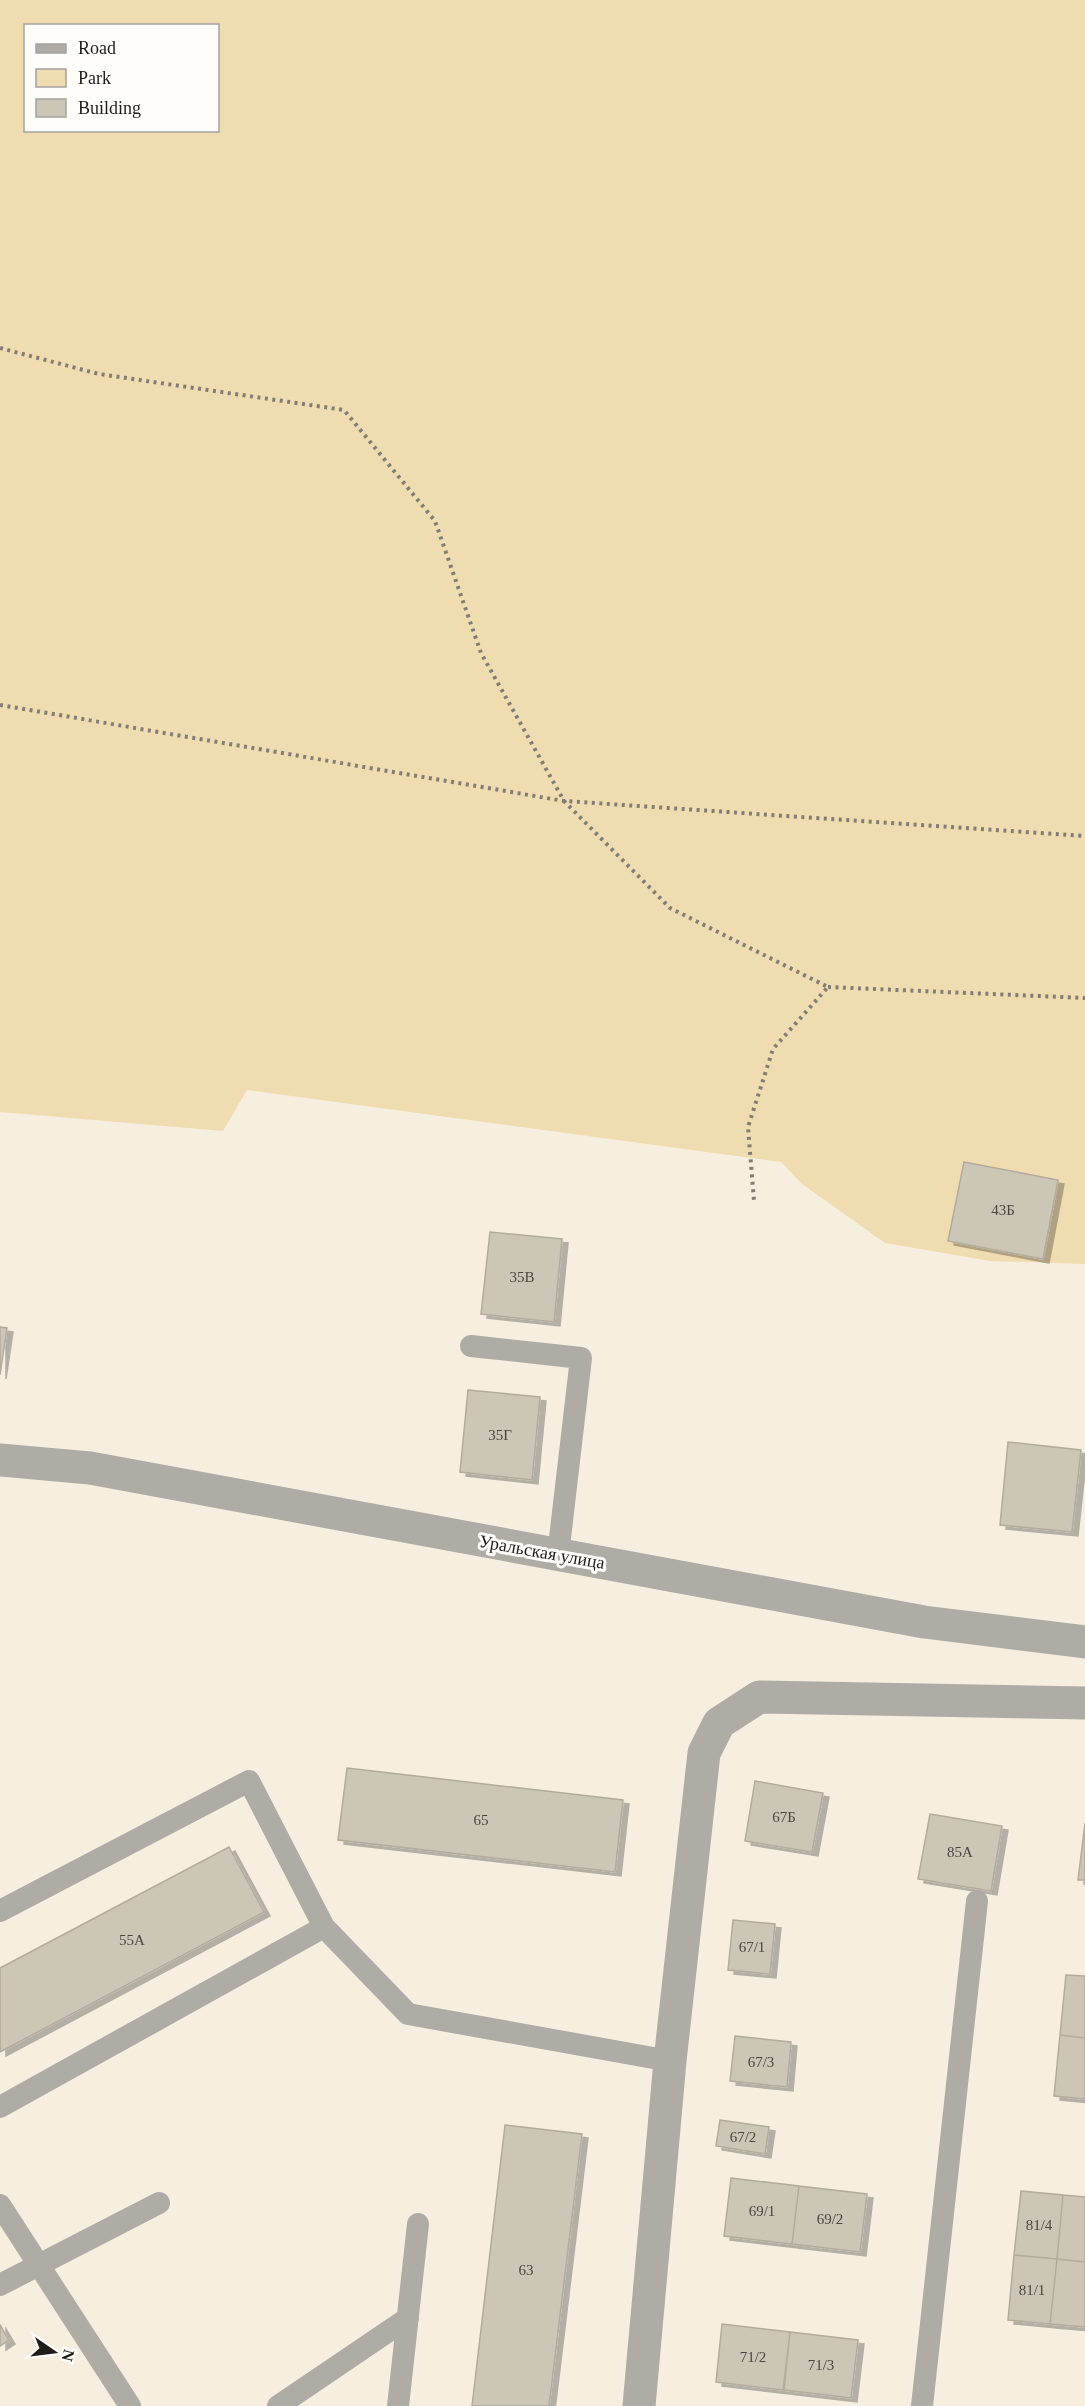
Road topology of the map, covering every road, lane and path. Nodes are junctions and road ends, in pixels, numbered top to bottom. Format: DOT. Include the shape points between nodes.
graph roads {
  1 [pos="0,348"];
  2 [pos="0,705"];
  3 [pos="564,801"];
  4 [pos="1085,836"];
  5 [pos="828,987"];
  6 [pos="1085,998"];
  7 [pos="754,1201"];
  8 [pos="471,1346"];
  9 [pos="0,1460"];
  10 [pos="558,1555"];
  11 [pos="1085,1642"];
  12 [pos="1085,1703"];
  13 [pos="977,1901"];
  14 [pos="0,1911"];
  15 [pos="324,1927"];
  16 [pos="670,2061"];
  17 [pos="0,2107"];
  18 [pos="159,2203"];
  19 [pos="0,2205"];
  20 [pos="418,2224"];
  21 [pos="38,2264"];
  22 [pos="0,2285"];
  23 [pos="408,2318"];
  24 [pos="130,2406"];
  25 [pos="278,2406"];
  26 [pos="398,2406"];
  27 [pos="639,2406"];
  28 [pos="922,2406"];
  1 -- 3 [label="path" via="99,374 344,410 435,521 481,653"];
  2 -- 3 [label="path"];
  3 -- 4 [label="path"];
  3 -- 5 [label="path" via="670,908"];
  5 -- 6 [label="path"];
  5 -- 7 [label="path" via="773,1049 748,1128"];
  8 -- 10 [label="lane" via="581,1358"];
  9 -- 10 [label="street, Уральская улица" via="90,1468"];
  10 -- 11 [label="street, Уральская улица" via="924,1622"];
  12 -- 16 [label="street" via="759,1696 719,1723 704,1753"];
  13 -- 28 [label="lane"];
  14 -- 15 [label="lane" via="249,1781"];
  15 -- 16 [label="lane" via="408,2014"];
  15 -- 17 [label="lane"];
  16 -- 27 [label="street"];
  18 -- 21 [label="lane"];
  19 -- 21 [label="lane"];
  20 -- 23 [label="lane"];
  21 -- 22 [label="lane"];
  21 -- 24 [label="lane"];
  23 -- 25 [label="lane"];
  23 -- 26 [label="lane"];
}
